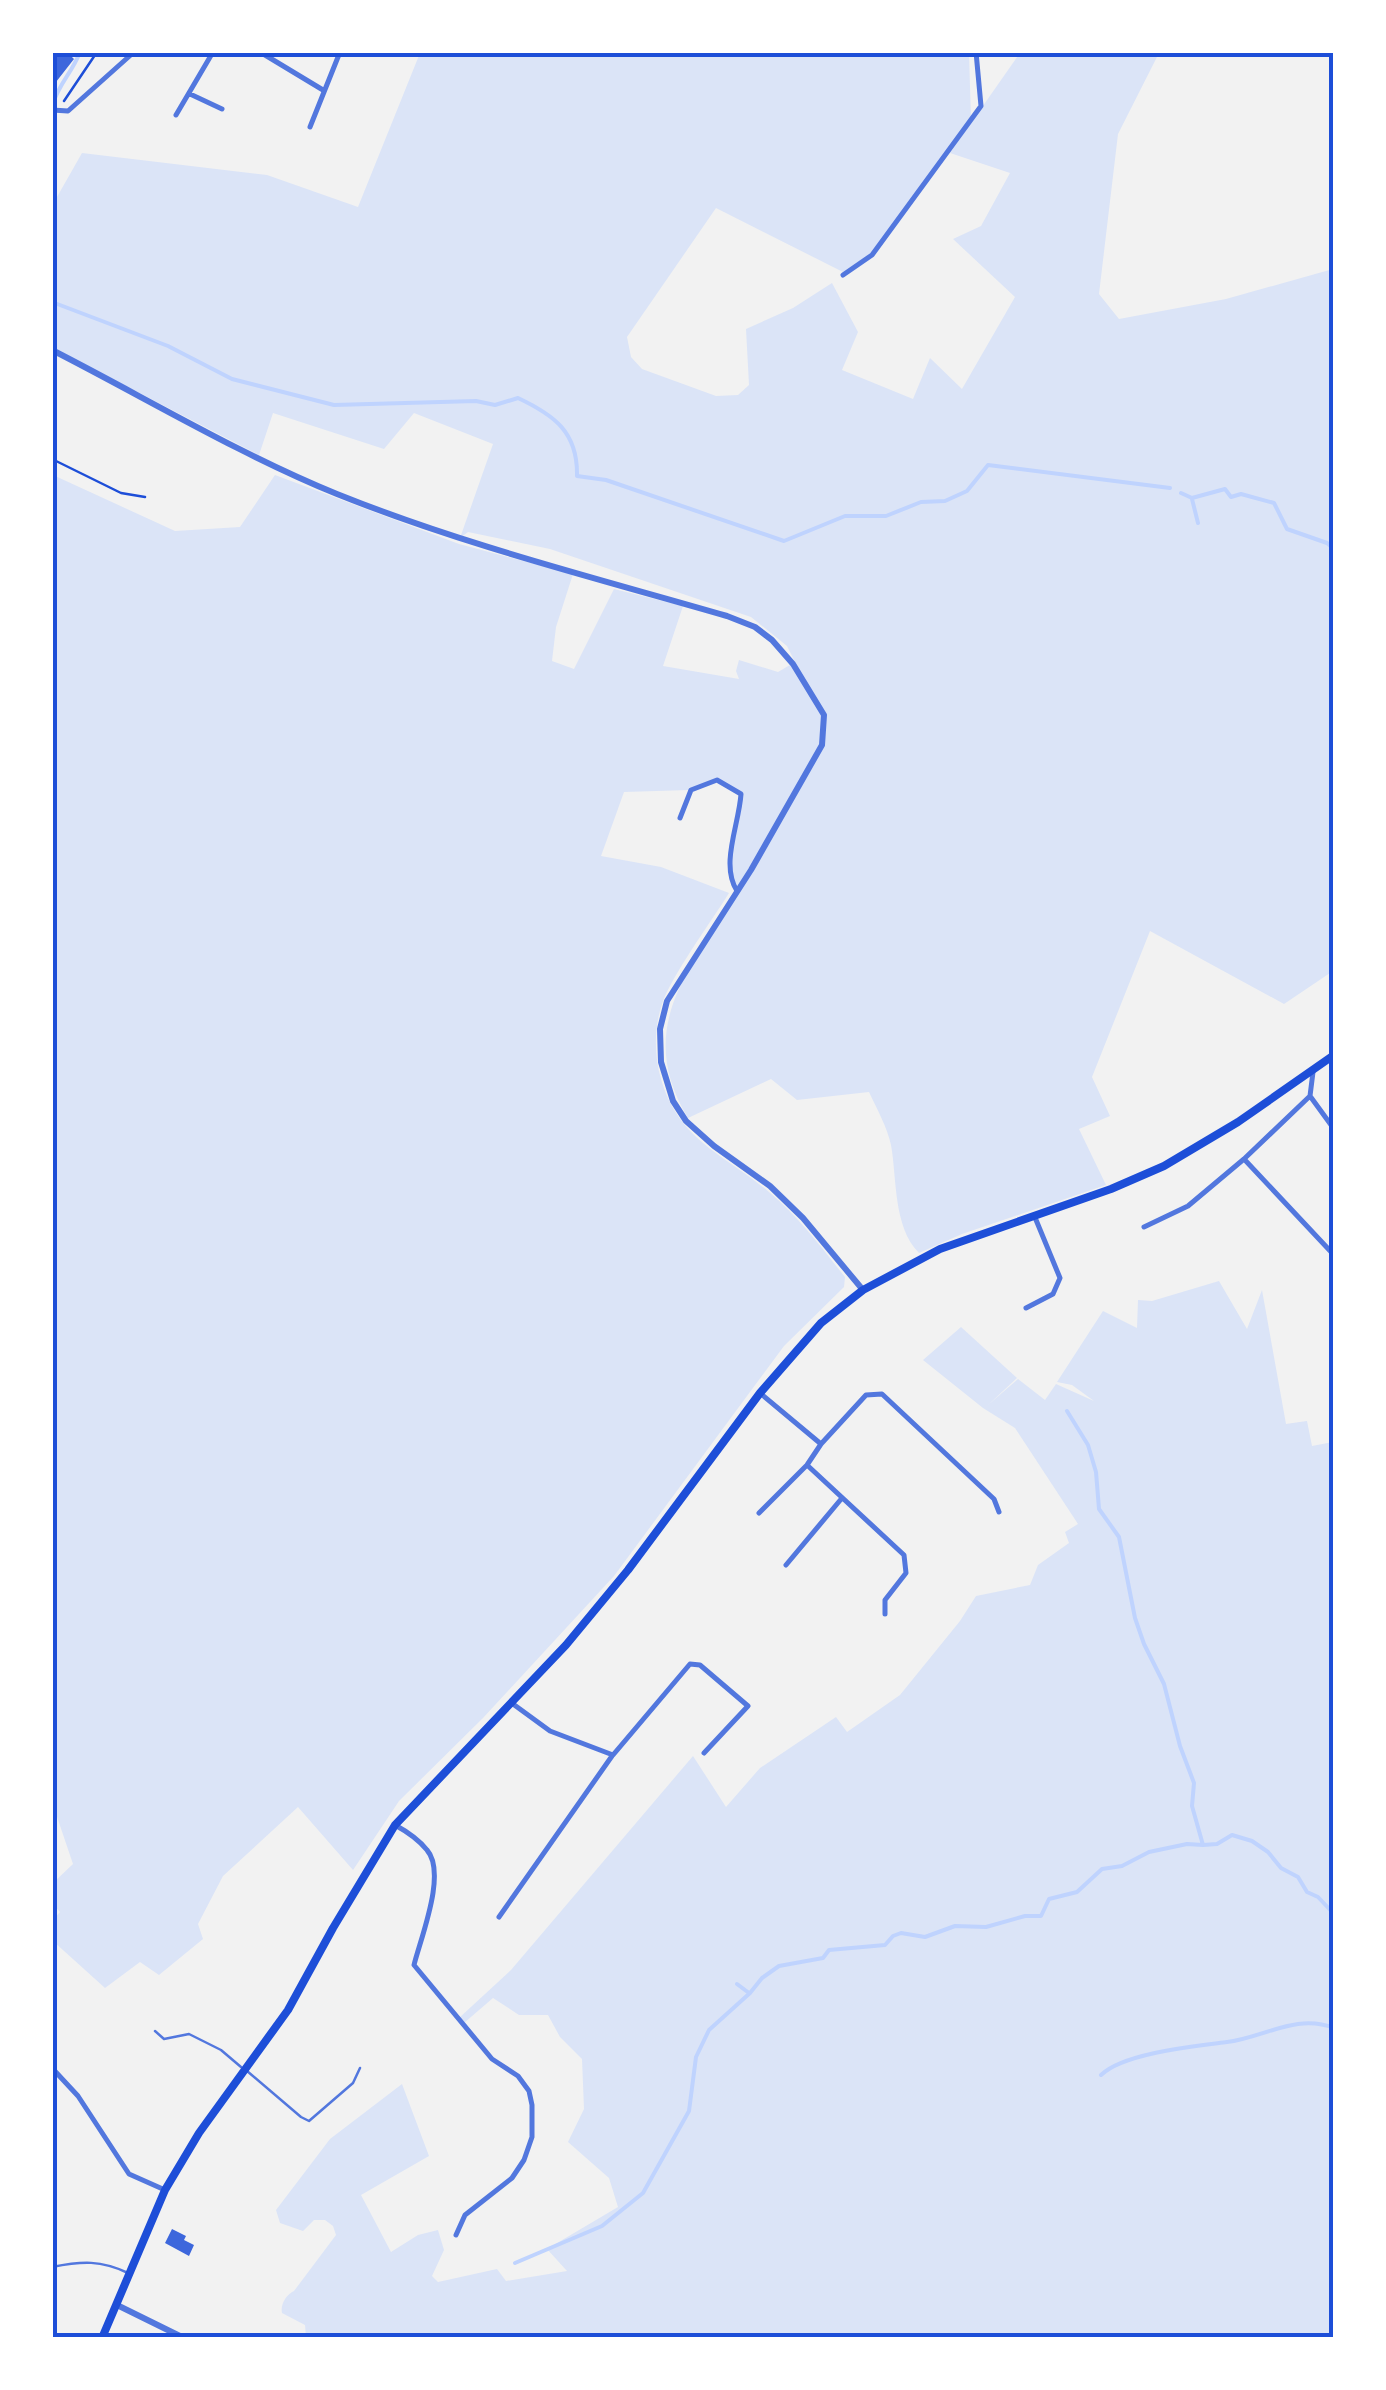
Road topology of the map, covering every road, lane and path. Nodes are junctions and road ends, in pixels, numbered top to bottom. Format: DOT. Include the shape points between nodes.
graph roads {
  1 [pos="96,52"];
  2 [pos="134,52"];
  3 [pos="213,52"];
  4 [pos="260,52"];
  5 [pos="340,52"];
  6 [pos="976,52"];
  7 [pos="323,90"];
  8 [pos="190,94"];
  9 [pos="222,109"];
  10 [pos="57,111"];
  11 [pos="176,115"];
  12 [pos="310,127"];
  13 [pos="843,275"];
  14 [pos="52,350"];
  15 [pos="52,459"];
  16 [pos="145,497"];
  17 [pos="680,818"];
  18 [pos="737,890"];
  19 [pos="1334,1055"];
  20 [pos="1313,1069"];
  21 [pos="1310,1096"];
  22 [pos="1334,1128"];
  23 [pos="1244,1159"];
  24 [pos="1034,1215"];
  25 [pos="1144,1227"];
  26 [pos="1334,1256"];
  27 [pos="863,1290"];
  28 [pos="1026,1308"];
  29 [pos="760,1393"];
  30 [pos="822,1444"];
  31 [pos="807,1465"];
  32 [pos="842,1498"];
  33 [pos="999,1512"];
  34 [pos="760,1513"];
  35 [pos="786,1566"];
  36 [pos="885,1614"];
  37 [pos="512,1704"];
  38 [pos="704,1754"];
  39 [pos="613,1755"];
  40 [pos="396,1825"];
  41 [pos="499,1917"];
  42 [pos="155,2032"];
  43 [pos="52,2068"];
  44 [pos="360,2068"];
  45 [pos="246,2071"];
  46 [pos="165,2190"];
  47 [pos="456,2234"];
  48 [pos="52,2266"];
  49 [pos="130,2274"];
  50 [pos="116,2305"];
  51 [pos="102,2338"];
  52 [pos="184,2338"];
  1 -- 10 [label="path"];
  2 -- 10 [label="street"];
  3 -- 8 [label="street"];
  4 -- 7 [label="street"];
  5 -- 7 [label="street"];
  6 -- 13 [label="street" via="981,106 872,256"];
  7 -- 12 [label="street"];
  8 -- 9 [label="street"];
  8 -- 11 [label="street"];
  14 -- 18 [label="street" via="334,493 462,541 727,616 772,640 824,715 822,745"];
  15 -- 16 [label="path" via="122,494"];
  17 -- 18 [label="street" via="691,790 718,780 741,794 729,856"];
  18 -- 27 [label="street" via="667,1001 661,1062 673,1101 694,1128 803,1218"];
  19 -- 20 [label="main road"];
  20 -- 21 [label="street"];
  20 -- 24 [label="main road" via="1164,1166"];
  21 -- 22 [label="street"];
  21 -- 23 [label="street"];
  23 -- 25 [label="street" via="1188,1206"];
  23 -- 26 [label="street"];
  24 -- 27 [label="main road" via="940,1250"];
  24 -- 28 [label="street" via="1060,1278 1052,1294"];
  27 -- 29 [label="main road" via="820,1323"];
  29 -- 30 [label="street"];
  29 -- 37 [label="main road" via="628,1570"];
  30 -- 31 [label="street"];
  30 -- 33 [label="street" via="866,1395 882,1394 994,1499"];
  31 -- 32 [label="street"];
  31 -- 34 [label="street"];
  32 -- 35 [label="street"];
  32 -- 36 [label="street" via="904,1555 906,1572 886,1600"];
  37 -- 39 [label="street" via="550,1730"];
  37 -- 40 [label="main road"];
  38 -- 39 [label="street" via="748,1706 700,1665 690,1664"];
  39 -- 41 [label="street"];
  40 -- 45 [label="main road"];
  40 -- 47 [label="street" via="429,1851 435,1868 414,1964 492,2058 518,2076 532,2105 524,2160 465,2215"];
  42 -- 45 [label="lane" via="164,2039 189,2034"];
  43 -- 46 [label="street" via="129,2174"];
  44 -- 45 [label="lane" via="309,2121"];
  45 -- 46 [label="main road"];
  46 -- 49 [label="main road"];
  48 -- 49 [label="lane" via="90,2260"];
  49 -- 50 [label="main road"];
  50 -- 51 [label="main road"];
  50 -- 52 [label="street"];
}
